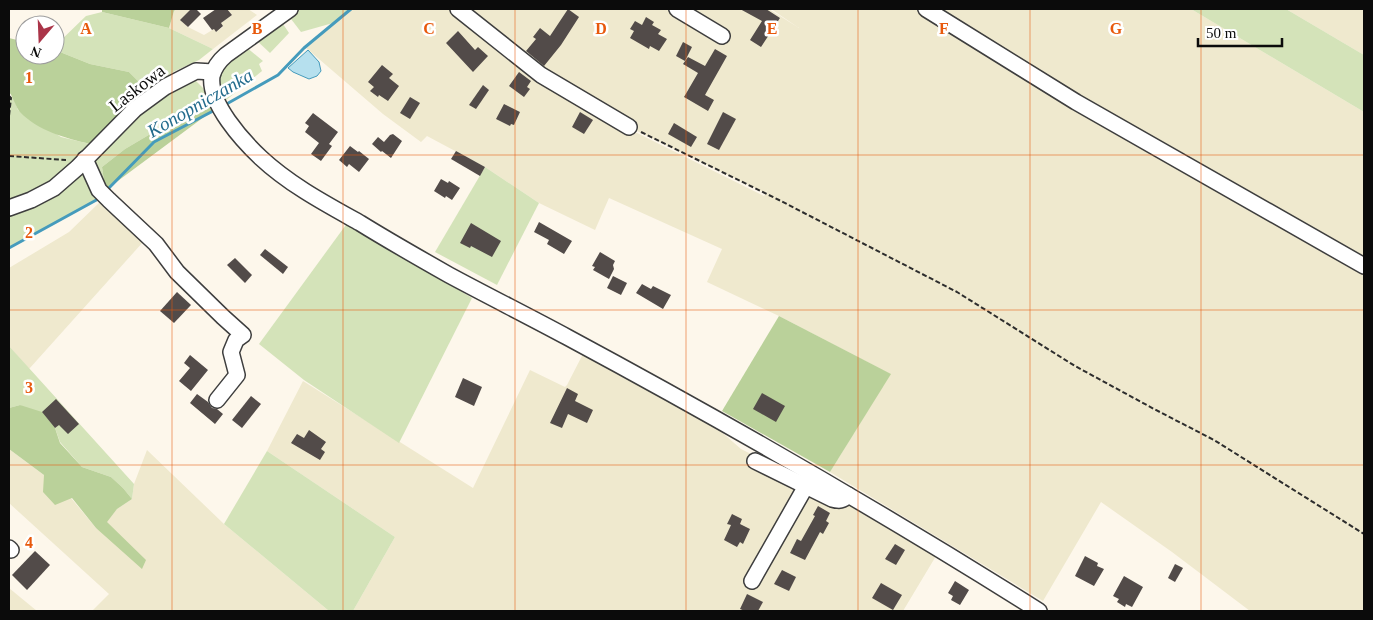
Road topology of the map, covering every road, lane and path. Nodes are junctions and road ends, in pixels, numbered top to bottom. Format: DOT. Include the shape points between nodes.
graph roads {
  1 [pos="290,9"];
  2 [pos="458,9"];
  3 [pos="676,9"];
  4 [pos="926,9"];
  5 [pos="722,36"];
  6 [pos="213,72"];
  7 [pos="9,96"];
  8 [pos="9,116"];
  9 [pos="630,127"];
  10 [pos="9,156"];
  11 [pos="81,163"];
  12 [pos="9,208"];
  13 [pos="1364,266"];
  14 [pos="217,400"];
  15 [pos="755,461"];
  16 [pos="806,486"];
  17 [pos="848,495"];
  18 [pos="1364,534"];
  19 [pos="752,581"];
  20 [pos="1039,611"];
  1 -- 6 [label="street" via="226,55"];
  2 -- 9 [label="street" via="541,75"];
  3 -- 5 [label="street"];
  4 -- 13 [label="street" via="1076,102"];
  6 -- 11 [label="street, Laskowa" via="196,71 159,92 135,109"];
  6 -- 17 [label="street" via="213,89 222,109 247,144 286,178 452,276 663,389"];
  7 -- 8 [label="path"];
  9 -- 18 [label="path" via="957,292 1075,366 1214,440"];
  10 -- 11 [label="path"];
  11 -- 12 [label="street, Laskowa" via="54,188"];
  11 -- 14 [label="street" via="104,195 156,244 177,272 243,334 231,352 237,375"];
  15 -- 16 [label="street"];
  16 -- 17 [label="street" via="839,501"];
  16 -- 19 [label="street"];
  17 -- 20 [label="street"];
}
